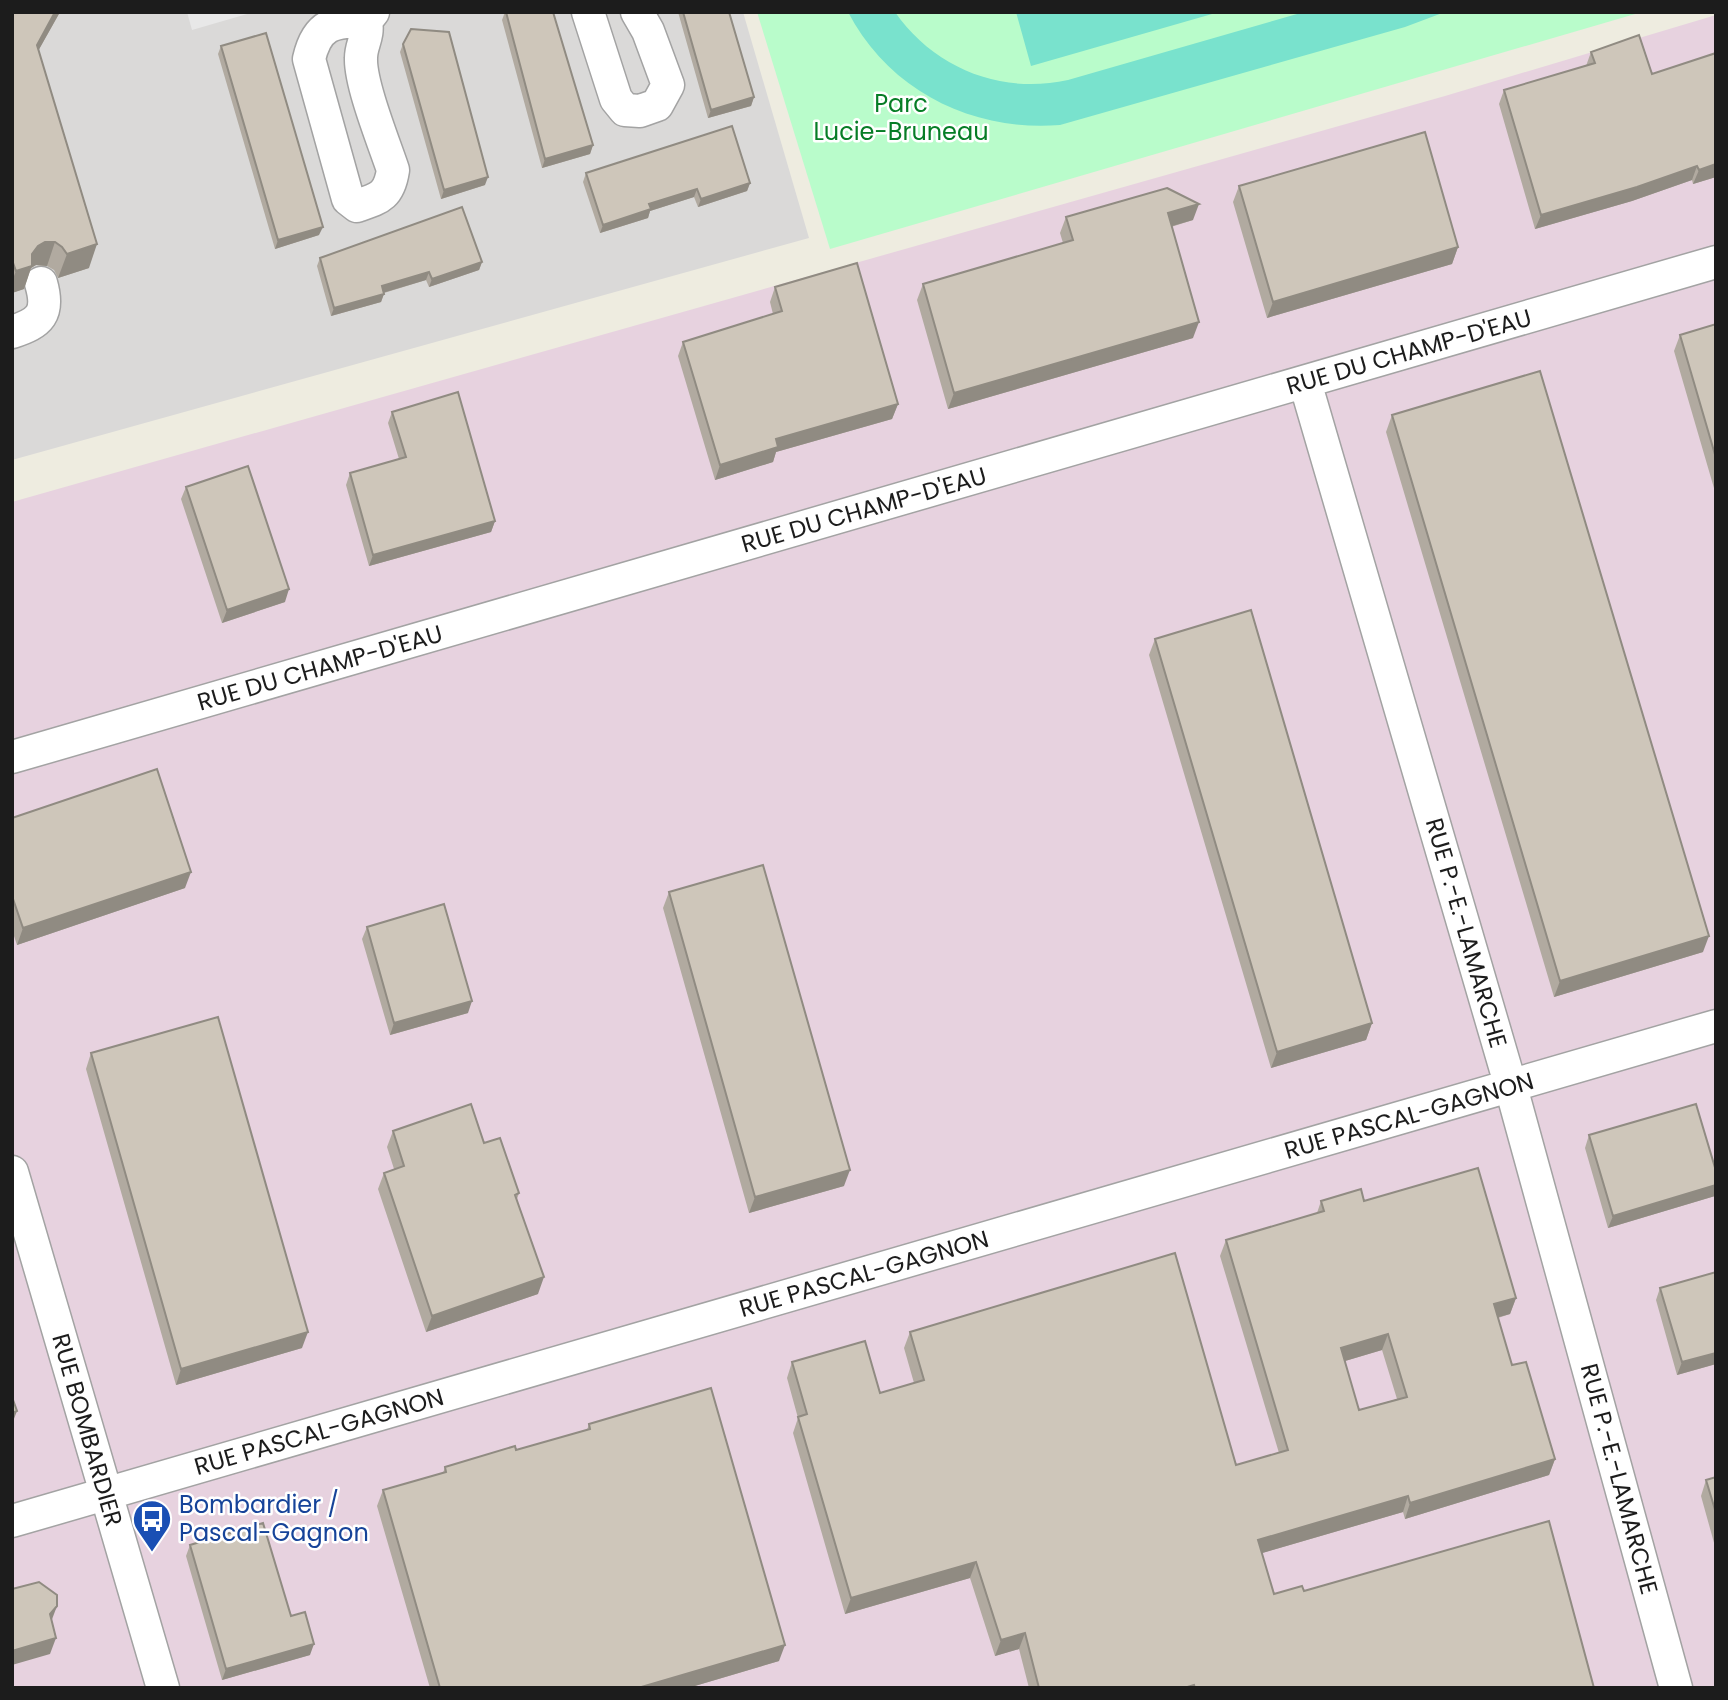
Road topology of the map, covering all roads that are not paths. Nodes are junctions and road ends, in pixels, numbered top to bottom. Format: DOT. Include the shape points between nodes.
graph roads {
  1 [pos="588,12"];
  2 [pos="637,12"];
  3 [pos="370,17"];
  4 [pos="1716,262"];
  5 [pos="41,284"];
  6 [pos="12,332"];
  7 [pos="1305,382"];
  8 [pos="12,757"];
  9 [pos="1716,1026"];
  10 [pos="1511,1087"];
  11 [pos="12,1172"];
  12 [pos="106,1494"];
  13 [pos="12,1521"];
  14 [pos="163,1688"];
  15 [pos="1676,1688"];
  1 -- 2 [label="street" via="616,99 625,110 640,111 657,105 667,85"];
  3 -- 3 [label="street" via="325,27 313,42 309,59 348,199 357,206 380,198 391,186 393,170 363,76 361,57"];
  4 -- 7 [label="street, RUE DU CHAMP-D'EAU"];
  5 -- 6 [label="street" via="45,303 38,321"];
  7 -- 8 [label="street, RUE DU CHAMP-D'EAU"];
  7 -- 10 [label="street, RUE P.-E.-LAMARCHE"];
  9 -- 10 [label="street, RUE PASCAL-GAGNON"];
  10 -- 12 [label="street, RUE PASCAL-GAGNON"];
  10 -- 15 [label="street, RUE P.-E.-LAMARCHE"];
  11 -- 12 [label="street, RUE BOMBARDIER"];
  12 -- 13 [label="street, RUE PASCAL-GAGNON"];
  12 -- 14 [label="street, RUE BOMBARDIER"];
}
